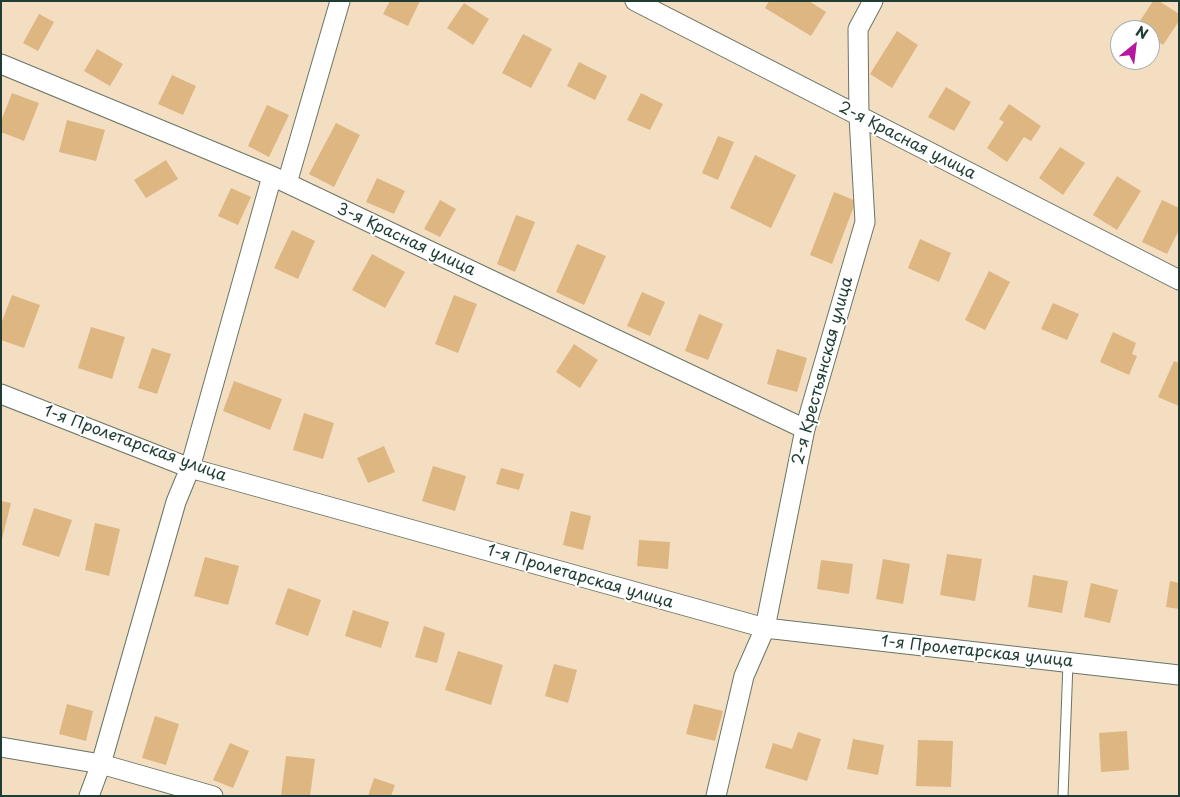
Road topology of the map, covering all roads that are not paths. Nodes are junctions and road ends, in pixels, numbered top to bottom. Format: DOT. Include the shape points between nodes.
graph roads {
  1 [pos="340,1"];
  2 [pos="636,1"];
  3 [pos="873,1"];
  4 [pos="1,64"];
  5 [pos="858,117"];
  6 [pos="279,180"];
  7 [pos="1179,280"];
  8 [pos="1,394"];
  9 [pos="804,429"];
  10 [pos="190,468"];
  11 [pos="765,628"];
  12 [pos="1068,663"];
  13 [pos="1179,675"];
  14 [pos="1,747"];
  15 [pos="101,764"];
  16 [pos="89,796"];
  17 [pos="213,796"];
  18 [pos="716,796"];
  19 [pos="1062,796"];
  1 -- 6 [label="street"];
  2 -- 5 [label="street, 2-я Красная улица"];
  3 -- 5 [label="street, 2-я Крестьянская улица" via="858,29"];
  4 -- 6 [label="street, 3-я Красная улица"];
  5 -- 7 [label="street, 2-я Красная улица"];
  5 -- 9 [label="street, 2-я Крестьянская улица" via="865,222"];
  6 -- 9 [label="street, 3-я Красная улица"];
  6 -- 10 [label="street"];
  8 -- 10 [label="street, 1-я Пролетарская улица"];
  9 -- 11 [label="street, 2-я Крестьянская улица"];
  10 -- 11 [label="street, 1-я Пролетарская улица"];
  10 -- 15 [label="street" via="176,502"];
  11 -- 12 [label="street, 1-я Пролетарская улица"];
  11 -- 18 [label="street, 2-я Крестьянская улица" via="744,676"];
  12 -- 13 [label="street, 1-я Пролетарская улица"];
  12 -- 19 [label="lane"];
  14 -- 15 [label="street"];
  15 -- 16 [label="street"];
  15 -- 17 [label="street"];
}
